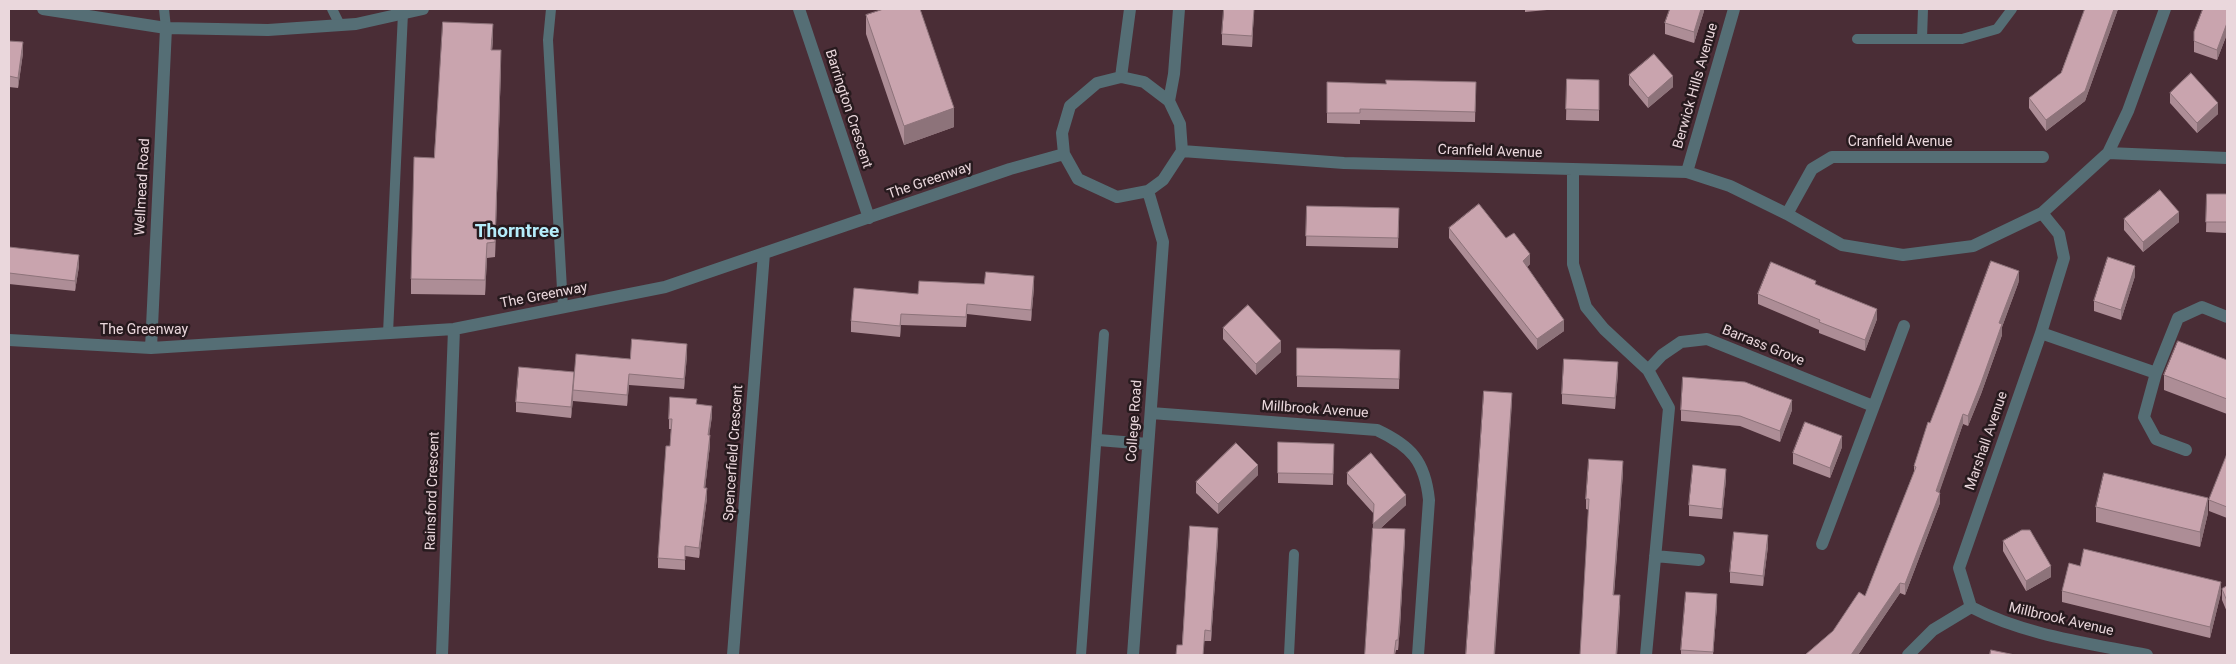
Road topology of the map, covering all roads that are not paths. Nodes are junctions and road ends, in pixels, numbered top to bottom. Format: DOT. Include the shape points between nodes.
graph roads {
  1 [pos="43,9"];
  2 [pos="164,9"];
  3 [pos="332,9"];
  4 [pos="423,9"];
  5 [pos="551,9"];
  6 [pos="799,9"];
  7 [pos="1130,9"];
  8 [pos="1179,9"];
  9 [pos="1734,9"];
  10 [pos="1923,9"];
  11 [pos="2012,9"];
  12 [pos="2164,9"];
  13 [pos="403,13"];
  14 [pos="340,25"];
  15 [pos="166,28"];
  16 [pos="1857,39"];
  17 [pos="1922,39"];
  18 [pos="1121,77"];
  19 [pos="1169,100"];
  20 [pos="1182,151"];
  21 [pos="2108,153"];
  22 [pos="1064,154"];
  23 [pos="2043,157"];
  24 [pos="2227,158"];
  25 [pos="1573,169"];
  26 [pos="1687,172"];
  27 [pos="1148,191"];
  28 [pos="2042,213"];
  29 [pos="1788,214"];
  30 [pos="869,218"];
  31 [pos="764,253"];
  32 [pos="563,307"];
  33 [pos="2227,317"];
  34 [pos="1904,326"];
  35 [pos="454,329"];
  36 [pos="388,333"];
  37 [pos="2041,333"];
  38 [pos="1104,334"];
  39 [pos="9,340"];
  40 [pos="151,348"];
  41 [pos="1648,370"];
  42 [pos="2156,373"];
  43 [pos="1873,406"];
  44 [pos="1151,413"];
  45 [pos="1098,440"];
  46 [pos="1148,444"];
  47 [pos="2186,450"];
  48 [pos="1822,544"];
  49 [pos="1294,554"];
  50 [pos="1655,556"];
  51 [pos="1699,560"];
  52 [pos="1971,607"];
  53 [pos="442,655"];
  54 [pos="733,655"];
  55 [pos="1081,655"];
  56 [pos="1133,655"];
  57 [pos="1289,655"];
  58 [pos="1418,655"];
  59 [pos="1646,655"];
  60 [pos="1908,655"];
  61 [pos="2147,655"];
  1 -- 15 [label="street"];
  2 -- 15 [label="lane"];
  3 -- 14 [label="lane"];
  4 -- 13 [label="street"];
  5 -- 32 [label="lane" via="548,40"];
  6 -- 30 [label="street, Barrington Crescent"];
  7 -- 18 [label="street"];
  8 -- 19 [label="street"];
  9 -- 26 [label="street, Berwick Hills Avenue"];
  10 -- 17 [label="lane"];
  11 -- 17 [label="lane" via="1996,29 1962,39"];
  12 -- 21 [label="street" via="2128,111"];
  13 -- 14 [label="street"];
  13 -- 36 [label="lane"];
  14 -- 15 [label="street" via="268,30"];
  15 -- 40 [label="street, Wellmead Road"];
  16 -- 17 [label="lane"];
  18 -- 19 [label="street" via="1144,82"];
  18 -- 22 [label="street" via="1096,83 1070,106 1062,133"];
  19 -- 20 [label="street" via="1180,124"];
  20 -- 25 [label="street, Cranfield Avenue" via="1344,163"];
  20 -- 27 [label="street" via="1163,180"];
  21 -- 24 [label="street"];
  21 -- 28 [label="street, Cranfield Avenue"];
  22 -- 27 [label="street" via="1078,179 1117,197"];
  22 -- 30 [label="street, The Greenway" via="1010,169"];
  23 -- 29 [label="street, Cranfield Avenue" via="1832,157 1812,169"];
  25 -- 26 [label="street, Cranfield Avenue"];
  25 -- 41 [label="street" via="1574,264 1586,307 1604,329"];
  26 -- 29 [label="street, Cranfield Avenue" via="1730,186"];
  27 -- 44 [label="street, College Road" via="1163,242"];
  28 -- 29 [label="street, Cranfield Avenue" via="1973,246 1903,255 1842,245"];
  28 -- 37 [label="street, Marshall Avenue" via="2058,234 2064,258"];
  30 -- 31 [label="street, The Greenway"];
  31 -- 32 [label="street, The Greenway" via="665,286"];
  31 -- 54 [label="street, Spencerfield Crescent"];
  32 -- 35 [label="street, The Greenway"];
  33 -- 42 [label="street" via="2202,307 2178,318"];
  34 -- 43 [label="street"];
  35 -- 36 [label="street, The Greenway"];
  35 -- 53 [label="street, Rainsford Crescent"];
  36 -- 40 [label="street, The Greenway"];
  37 -- 42 [label="street"];
  37 -- 52 [label="street, Marshall Avenue" via="1959,568"];
  38 -- 45 [label="lane"];
  39 -- 40 [label="street, The Greenway"];
  41 -- 43 [label="street, Barrass Grove" via="1681,342 1707,339"];
  41 -- 50 [label="street" via="1669,408"];
  42 -- 47 [label="street" via="2144,418 2156,439"];
  43 -- 48 [label="street"];
  44 -- 46 [label="street, College Road"];
  44 -- 58 [label="street, Millbrook Avenue" via="1377,430 1400,441 1416,458 1427,478 1429,500"];
  45 -- 46 [label="street"];
  45 -- 55 [label="lane"];
  46 -- 56 [label="street, College Road"];
  49 -- 57 [label="lane"];
  50 -- 51 [label="street"];
  50 -- 59 [label="street"];
  52 -- 60 [label="street" via="1933,630"];
  52 -- 61 [label="street, Millbrook Avenue" via="1995,620 2029,630"];
}
